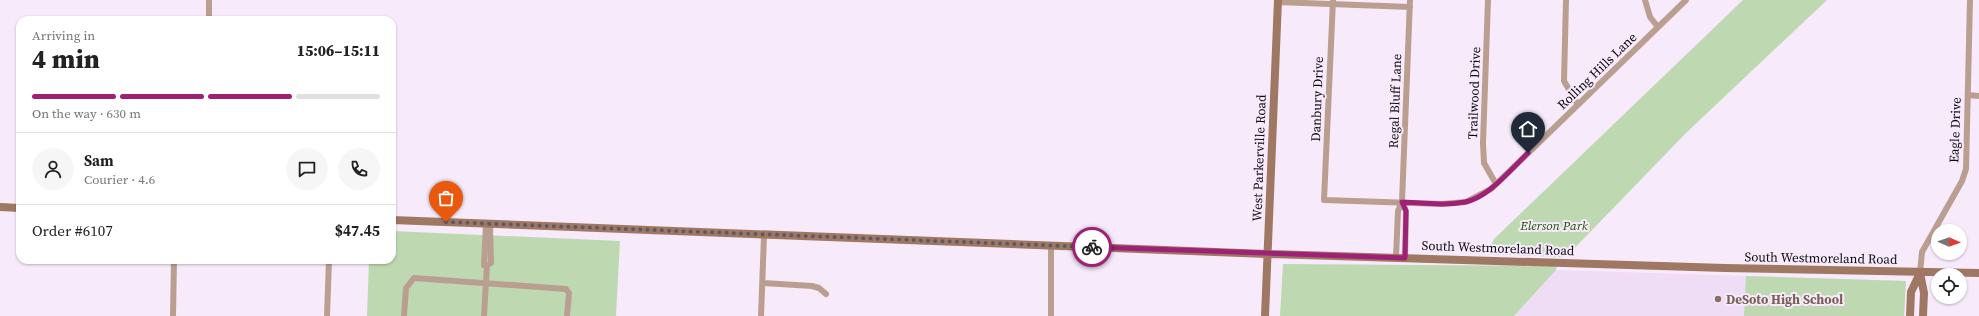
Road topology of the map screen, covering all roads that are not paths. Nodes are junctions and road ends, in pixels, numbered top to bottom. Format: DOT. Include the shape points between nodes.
graph roads {
  1 [pos="209,0"];
  2 [pos="1410,0"];
  3 [pos="1488,0"];
  4 [pos="1566,0"];
  5 [pos="1645,0"];
  6 [pos="1686,0"];
  7 [pos="1970,0"];
  8 [pos="1278,1"];
  9 [pos="1332,2"];
  10 [pos="1410,7"];
  11 [pos="209,16"];
  12 [pos="1658,27"];
  13 [pos="1968,96"];
  14 [pos="1979,96"];
  15 [pos="1578,105"];
  16 [pos="1496,184"];
  17 [pos="1324,200"];
  18 [pos="1402,202"];
  19 [pos="0,207"];
  20 [pos="16,208"];
  21 [pos="396,220"];
  22 [pos="488,224"];
  23 [pos="764,236"];
  24 [pos="1051,246"];
  25 [pos="1267,254"];
  26 [pos="1396,257"];
  27 [pos="1405,258"];
  28 [pos="174,264"];
  29 [pos="329,264"];
  30 [pos="1920,273"];
  31 [pos="1979,273"];
  32 [pos="485,283"];
  33 [pos="763,283"];
  34 [pos="826,294"];
  35 [pos="173,316"];
  36 [pos="326,316"];
  37 [pos="404,316"];
  38 [pos="484,316"];
  39 [pos="567,316"];
  40 [pos="761,316"];
  41 [pos="1051,316"];
  42 [pos="1265,316"];
  43 [pos="1910,316"];
  44 [pos="1924,316"];
  1 -- 11 [label="street"];
  2 -- 10 [label="street, Regal Bluff Lane"];
  3 -- 16 [label="street, Trailwood Drive" via="1483,143 1484,164"];
  4 -- 15 [label="street" via="1564,82"];
  5 -- 12 [label="street" via="1650,17"];
  6 -- 12 [label="street, Rolling Hills Lane"];
  7 -- 13 [label="street, Eagle Drive"];
  8 -- 9 [label="street"];
  8 -- 25 [label="main road, West Parkerville Road"];
  9 -- 10 [label="street"];
  9 -- 17 [label="street, Danbury Drive"];
  10 -- 18 [label="street, Regal Bluff Lane"];
  12 -- 15 [label="street, Rolling Hills Lane"];
  13 -- 14 [label="street"];
  13 -- 30 [label="street, Eagle Drive" via="1966,169 1962,181 1922,252"];
  15 -- 16 [label="street, Rolling Hills Lane"];
  16 -- 18 [label="street, Rolling Hills Lane" via="1466,202"];
  17 -- 18 [label="street, Rolling Hills Lane"];
  18 -- 26 [label="street, Regal Bluff Lane" via="1398,211"];
  18 -- 27 [label="street, Regal Bluff Lane" via="1406,211"];
  19 -- 20 [label="main road"];
  21 -- 22 [label="main road, South Westmoreland Road"];
  22 -- 23 [label="main road, South Westmoreland Road"];
  22 -- 32 [label="street" via="491,262 487,265"];
  23 -- 24 [label="main road, South Westmoreland Road"];
  23 -- 33 [label="street"];
  24 -- 25 [label="main road, South Westmoreland Road"];
  24 -- 41 [label="street"];
  25 -- 26 [label="main road, South Westmoreland Road"];
  25 -- 42 [label="main road, West Parkerville Road"];
  26 -- 27 [label="main road, South Westmoreland Road"];
  27 -- 30 [label="main road, South Westmoreland Road"];
  28 -- 35 [label="street"];
  29 -- 36 [label="street"];
  30 -- 31 [label="main road, South Westmoreland Road"];
  30 -- 43 [label="main road, Eagle Drive" via="1910,292"];
  30 -- 44 [label="main road, Eagle Drive" via="1924,293"];
  32 -- 37 [label="street" via="414,278 406,288"];
  32 -- 38 [label="street"];
  32 -- 39 [label="street" via="566,289"];
  33 -- 34 [label="street" via="812,286"];
  33 -- 40 [label="street"];
}
